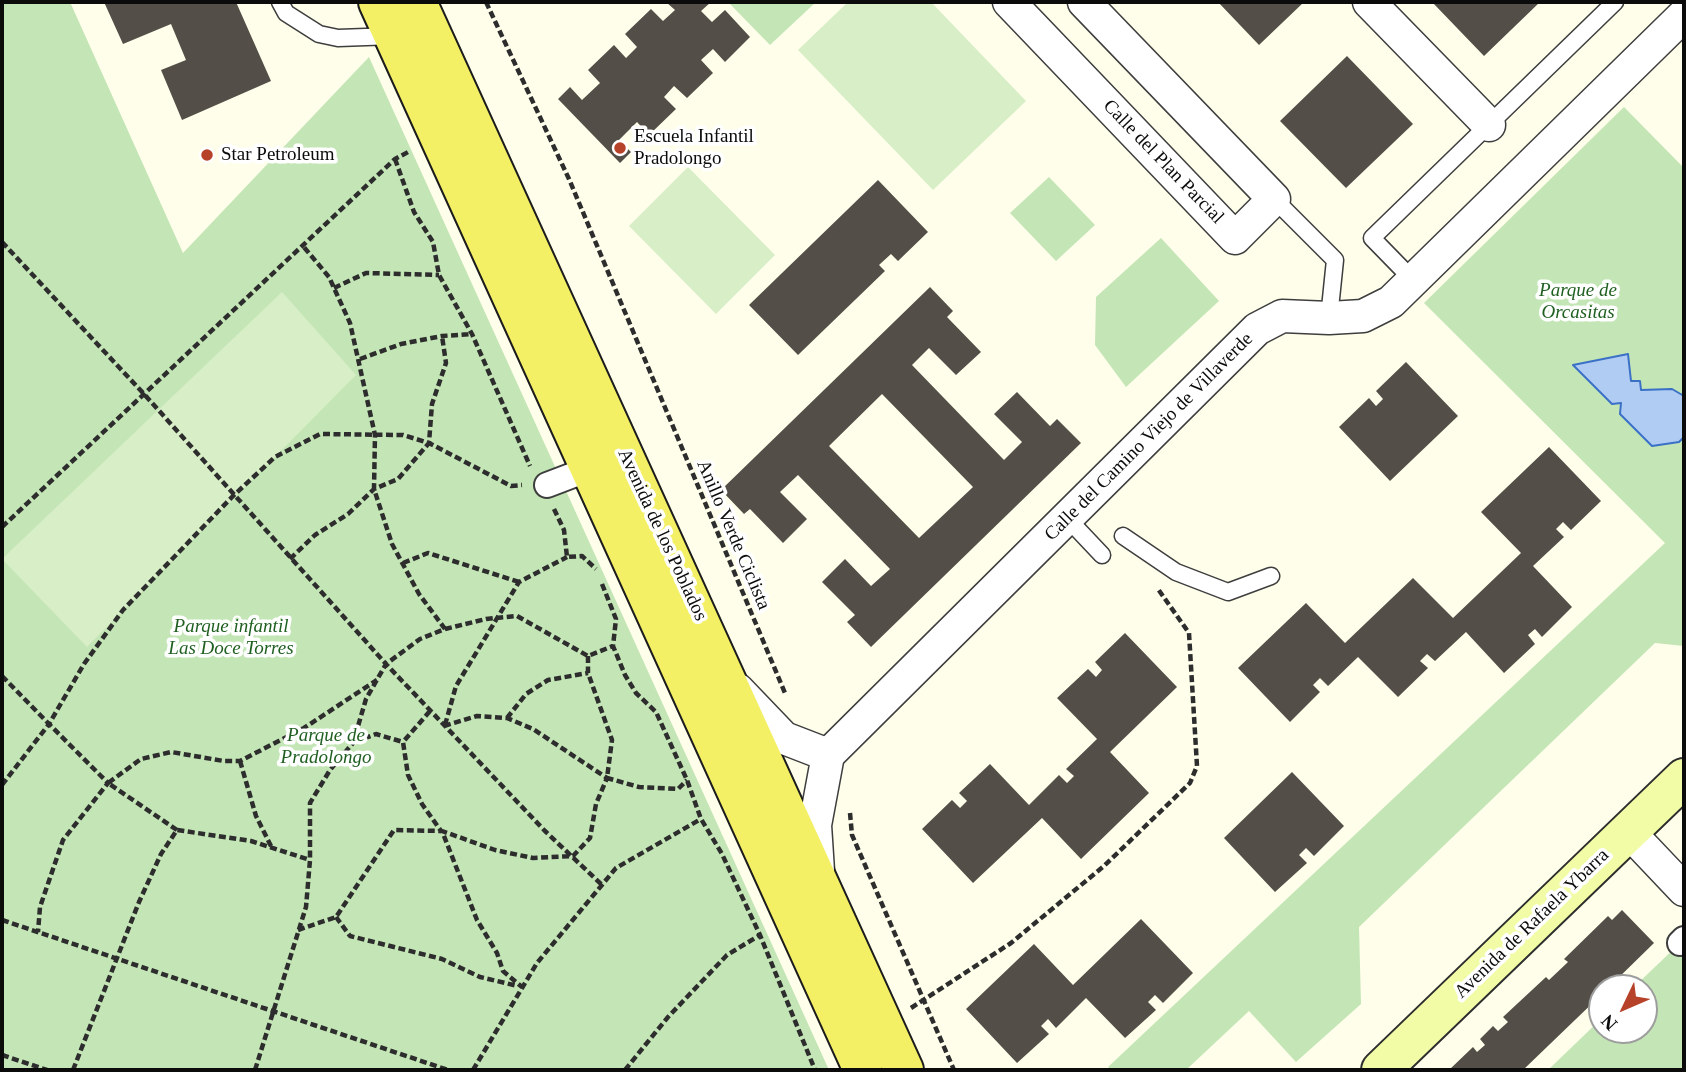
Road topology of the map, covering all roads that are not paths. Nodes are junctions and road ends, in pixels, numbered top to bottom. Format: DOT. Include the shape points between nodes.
graph roads {
  1 [pos="280,2"];
  2 [pos="378,2"];
  3 [pos="417,2"];
  4 [pos="1009,2"];
  5 [pos="1084,2"];
  6 [pos="1369,2"];
  7 [pos="1615,2"];
  8 [pos="1684,15"];
  9 [pos="394,36"];
  10 [pos="1489,125"];
  11 [pos="1274,199"];
  12 [pos="1413,280"];
  13 [pos="1329,318"];
  14 [pos="589,469"];
  15 [pos="547,485"];
  16 [pos="1066,519"];
  17 [pos="1123,536"];
  18 [pos="1102,555"];
  19 [pos="1271,576"];
  20 [pos="723,671"];
  21 [pos="817,751"];
  22 [pos="1684,778"];
  23 [pos="772,781"];
  24 [pos="749,817"];
  25 [pos="1629,832"];
  26 [pos="818,880"];
  27 [pos="1684,890"];
  28 [pos="863,1070"];
  29 [pos="904,1070"];
  30 [pos="1381,1070"];
  1 -- 9 [label="lane" via="285,13 319,34"];
  2 -- 9 [label="main road, Avenida de los Poblados"];
  3 -- 20 [label="main road, Avenida de los Poblados"];
  4 -- 11 [label="street, Calle del Plan Parcial" via="1235,237"];
  5 -- 11 [label="street"];
  6 -- 10 [label="street"];
  7 -- 10 [label="lane"];
  8 -- 12 [label="street, Calle del Camino Viejo de Villaverde"];
  9 -- 14 [label="main road, Avenida de los Poblados"];
  10 -- 12 [label="lane" via="1373,238"];
  11 -- 13 [label="lane" via="1335,260"];
  12 -- 13 [label="street, Calle del Camino Viejo de Villaverde" via="1391,303 1363,316"];
  13 -- 16 [label="street, Calle del Camino Viejo de Villaverde" via="1282,316 1257,330"];
  14 -- 15 [label="street, Avenida de los Poblados"];
  14 -- 24 [label="main road, Avenida de los Poblados"];
  16 -- 18 [label="lane"];
  16 -- 21 [label="street, Calle del Camino Viejo de Villaverde"];
  17 -- 19 [label="lane" via="1176,572 1228,592"];
  20 -- 21 [label="street" via="747,703 784,738"];
  20 -- 23 [label="main road, Avenida de los Poblados"];
  21 -- 23 [label="street, Calle del Camino Viejo de Villaverde"];
  21 -- 26 [label="street"];
  22 -- 25 [label="main road, Avenida de Rafaela Ybarra"];
  23 -- 24 [label="street, Calle del Camino Viejo de Villaverde"];
  23 -- 26 [label="main road, Avenida de los Poblados"];
  24 -- 28 [label="main road, Avenida de los Poblados"];
  25 -- 27 [label="street"];
  25 -- 30 [label="main road, Avenida de Rafaela Ybarra"];
  26 -- 29 [label="main road, Avenida de los Poblados"];
}
